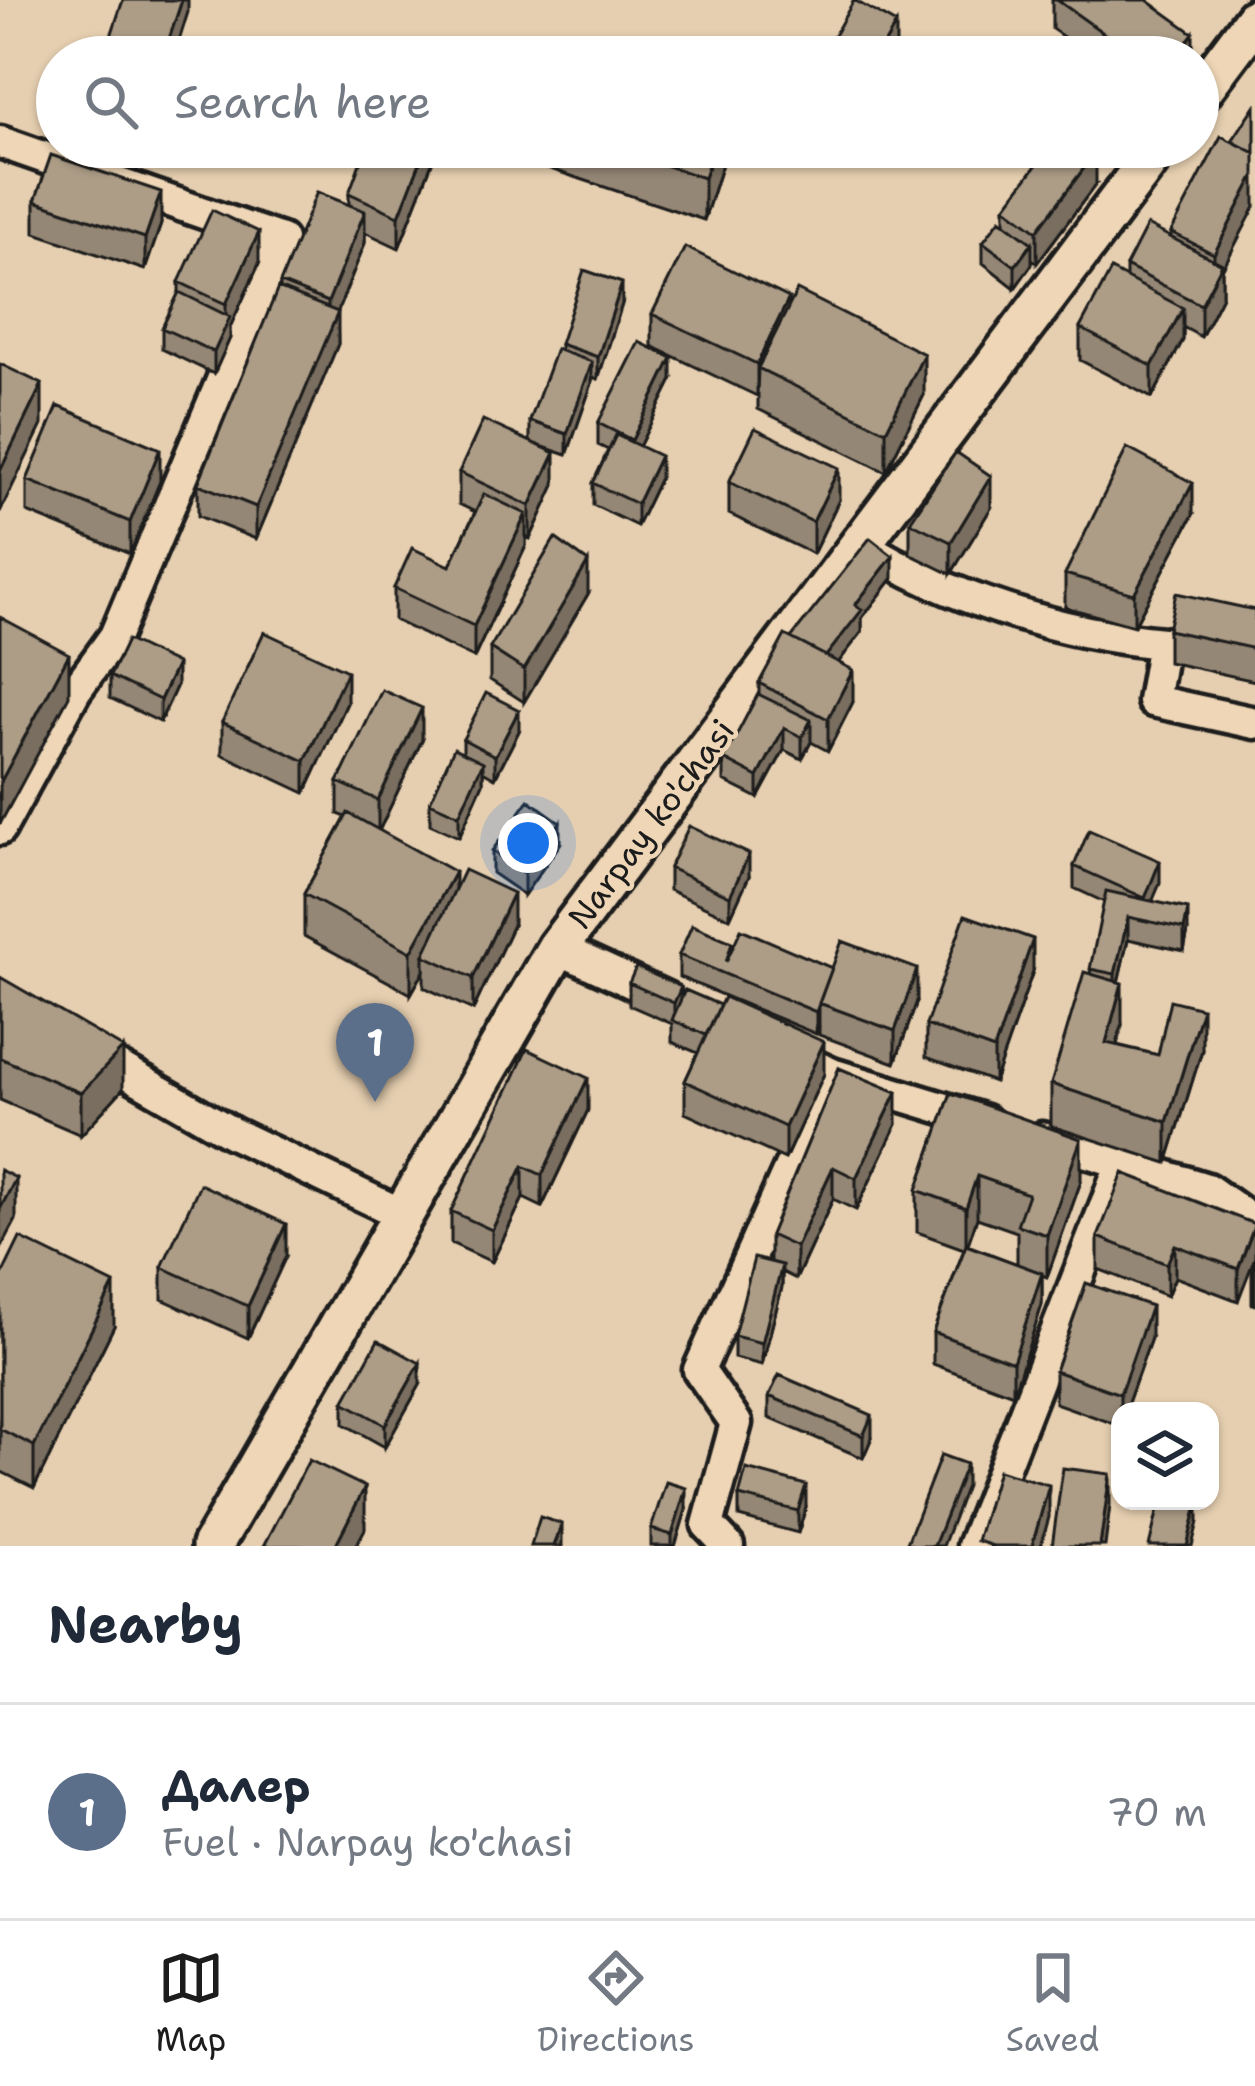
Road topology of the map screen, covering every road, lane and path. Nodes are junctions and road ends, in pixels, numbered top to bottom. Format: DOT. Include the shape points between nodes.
graph roads {
  1 [pos="1255,19"];
  2 [pos="1219,67"];
  3 [pos="0,142"];
  4 [pos="36,155"];
  5 [pos="75,168"];
  6 [pos="1143,168"];
  7 [pos="861,544"];
  8 [pos="1255,723"];
  9 [pos="0,829"];
  10 [pos="557,948"];
  11 [pos="684,1006"];
  12 [pos="58,1032"];
  13 [pos="747,1035"];
  14 [pos="832,1074"];
  15 [pos="1122,1163"];
  16 [pos="399,1213"];
  17 [pos="1254,1221"];
  18 [pos="212,1546"];
  19 [pos="728,1546"];
  20 [pos="973,1546"];
  1 -- 2 [label="main road"];
  3 -- 4 [label="street"];
  5 -- 9 [label="street" via="281,240 124,615 66,686"];
  6 -- 7 [label="main road, Narpay ko'chasi"];
  7 -- 8 [label="street" via="913,577 1061,624 1163,643 1154,701"];
  7 -- 10 [label="main road, Narpay ko'chasi"];
  10 -- 11 [label="street"];
  10 -- 16 [label="main road, Narpay ko'chasi"];
  12 -- 16 [label="street" via="232,1133"];
  13 -- 14 [label="street"];
  14 -- 15 [label="street"];
  14 -- 19 [label="street" via="699,1370 736,1423 709,1525"];
  15 -- 17 [label="street" via="1207,1189"];
  15 -- 20 [label="street"];
  16 -- 18 [label="main road, Narpay ko'chasi"];
}
